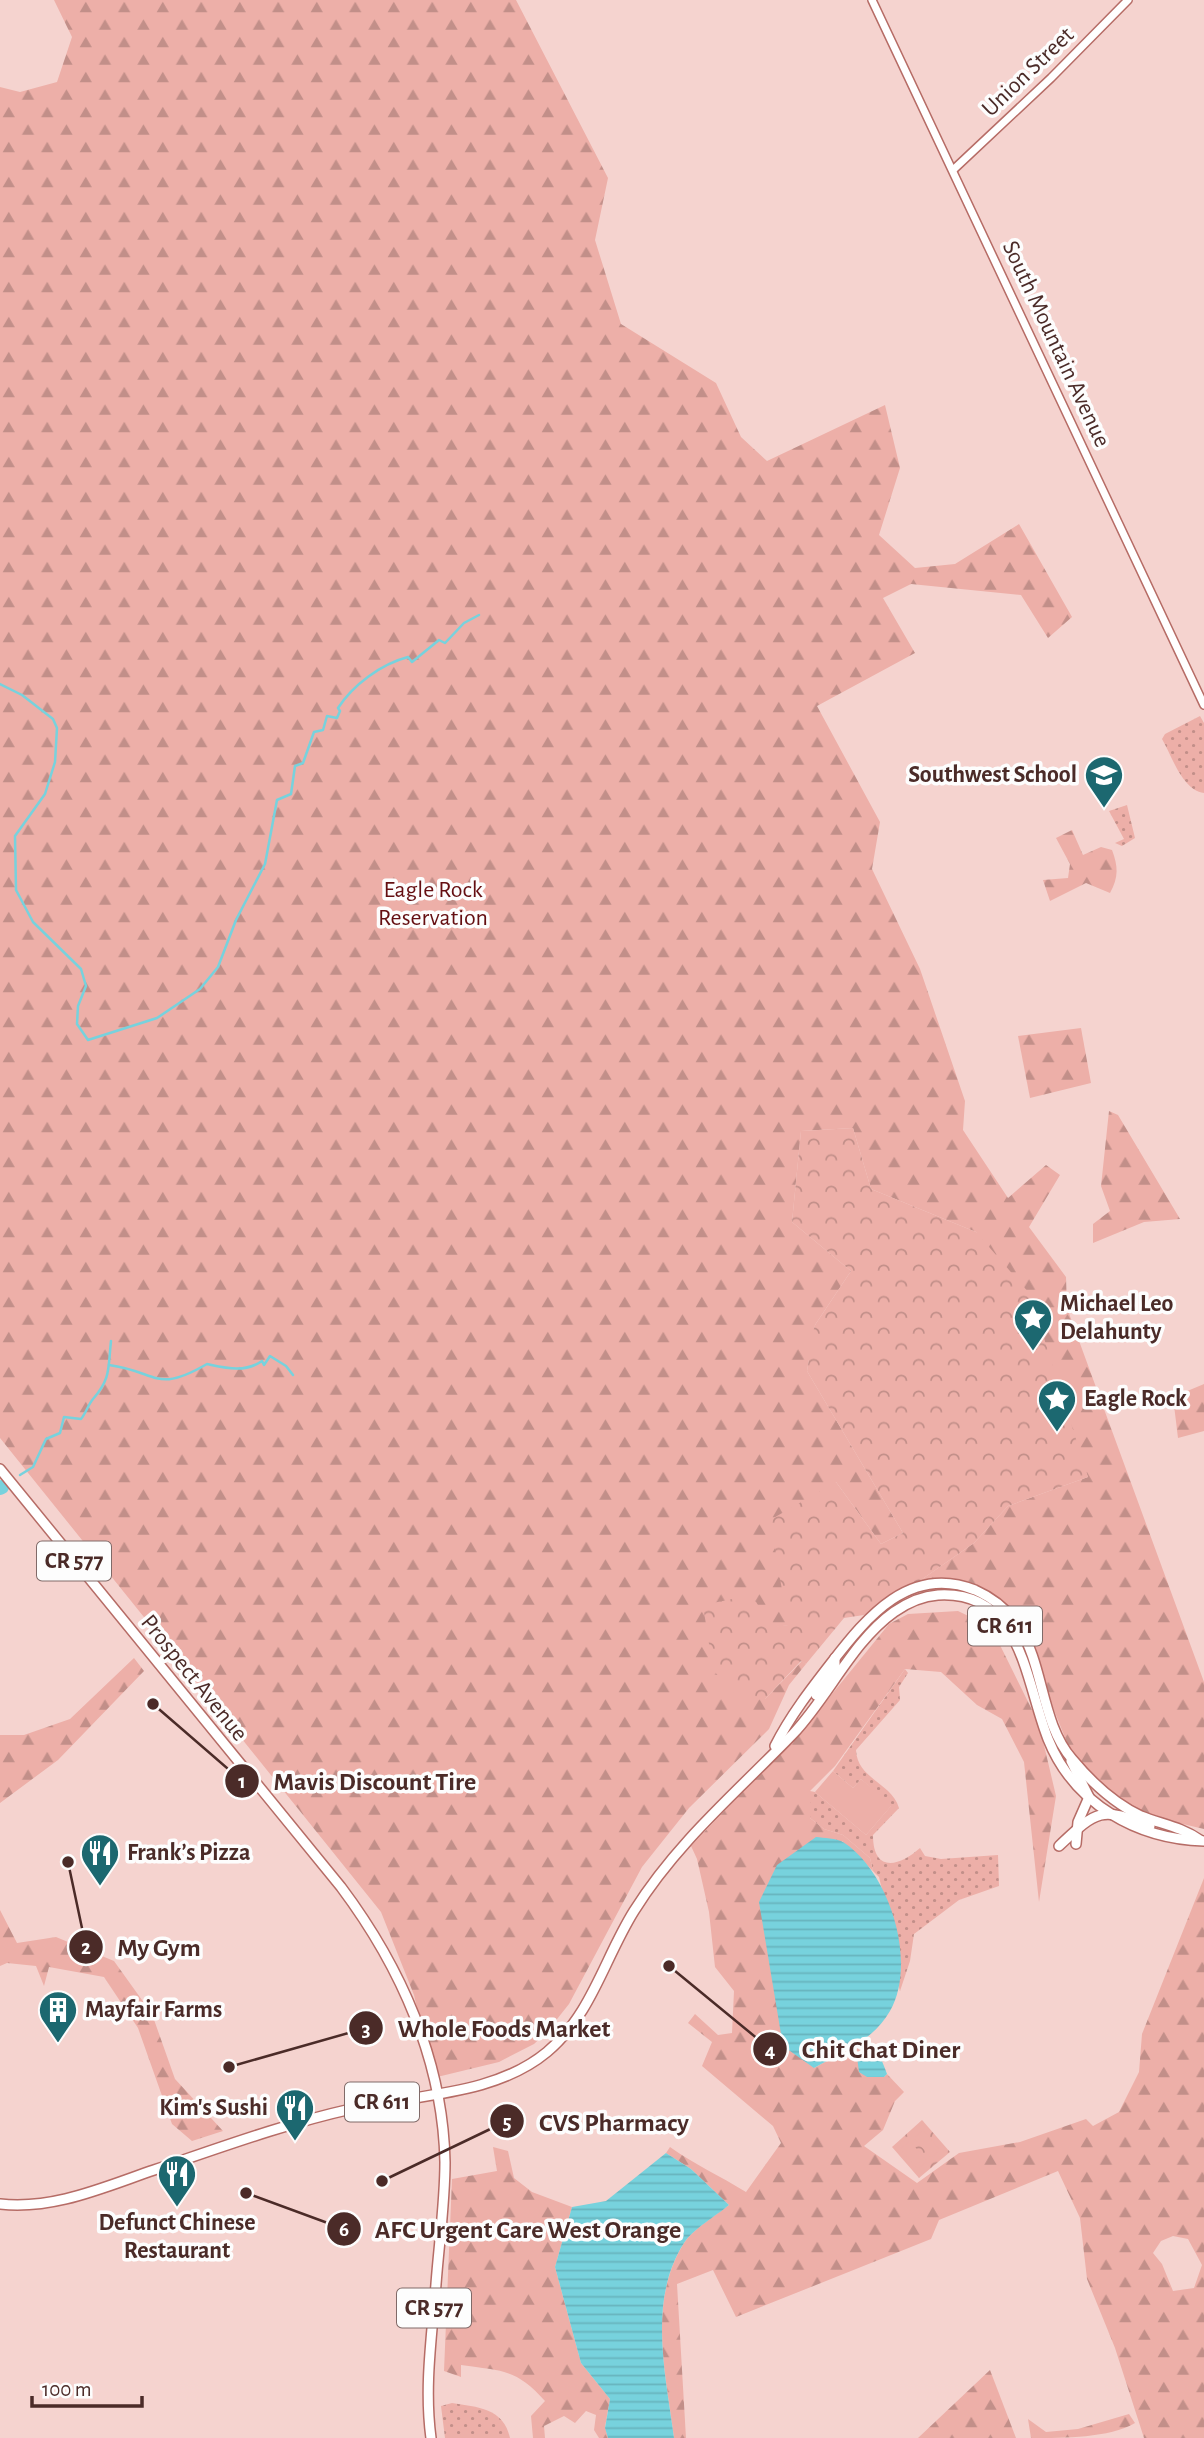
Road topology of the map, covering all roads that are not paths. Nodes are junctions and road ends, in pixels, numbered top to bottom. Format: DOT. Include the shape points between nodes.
graph roads {
  1 [pos="872,0"];
  2 [pos="1128,0"];
  3 [pos="953,170"];
  4 [pos="1204,705"];
  5 [pos="0,1469"];
  6 [pos="835,1658"];
  7 [pos="849,1662"];
  8 [pos="814,1706"];
  9 [pos="773,1751"];
  10 [pos="1069,1756"];
  11 [pos="1089,1797"];
  12 [pos="1107,1812"];
  13 [pos="1078,1830"];
  14 [pos="1182,1830"];
  15 [pos="1202,1840"];
  16 [pos="1076,1844"];
  17 [pos="1059,1846"];
  18 [pos="437,2092"];
  19 [pos="0,2204"];
  20 [pos="431,2438"];
  1 -- 3 [label="street, South Mountain Avenue"];
  2 -- 3 [label="street, Union Street"];
  3 -- 4 [label="street, South Mountain Avenue"];
  5 -- 18 [label="main road, Prospect Avenue / CR 577" via="374,1933 410,2003"];
  6 -- 7 [label="main road"];
  6 -- 8 [label="main road" via="837,1664 816,1695"];
  6 -- 9 [label="main road, CR 611" via="806,1695"];
  6 -- 10 [label="main road, CR 611" via="880,1607 914,1587 951,1584 983,1593 998,1602 1019,1627"];
  7 -- 8 [label="main road, CR 611"];
  7 -- 11 [label="main road, CR 611" via="892,1613 914,1600 937,1595 977,1601 996,1614 1018,1644 1048,1740 1065,1770"];
  8 -- 9 [label="main road, CR 611"];
  9 -- 18 [label="main road, CR 611" via="683,1846 636,1908 588,2004 560,2041 506,2077"];
  10 -- 11 [label="main road"];
  10 -- 14 [label="main road, CR 611" via="1115,1801"];
  11 -- 12 [label="main road, CR 611"];
  11 -- 13 [label="main road"];
  12 -- 13 [label="main road"];
  12 -- 14 [label="main road" via="1167,1831"];
  12 -- 15 [label="main road, CR 611" via="1165,1837"];
  13 -- 16 [label="main road"];
  13 -- 17 [label="main road"];
  14 -- 15 [label="main road, CR 611"];
  18 -- 19 [label="main road, CR 611" via="270,2131 74,2197 18,2206"];
  18 -- 20 [label="main road, Prospect Avenue / CR 577" via="445,2164 428,2389"];
}
